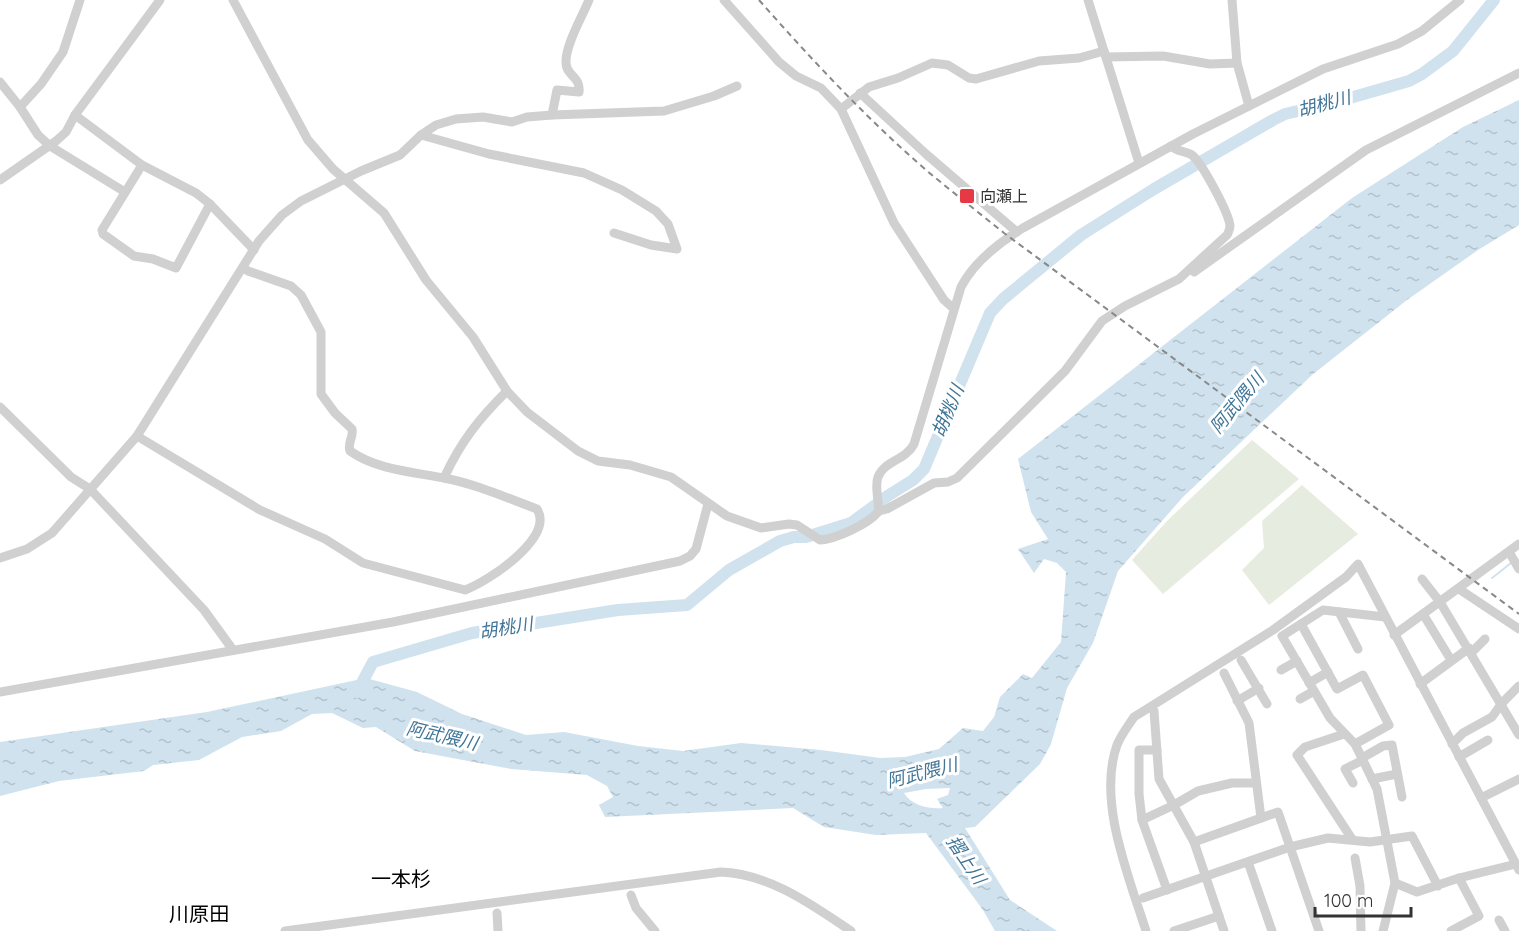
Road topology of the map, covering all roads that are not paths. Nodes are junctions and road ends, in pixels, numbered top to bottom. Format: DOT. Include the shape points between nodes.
graph roads {
  1 [pos="80,0"];
  2 [pos="160,0"];
  3 [pos="232,0"];
  4 [pos="589,0"];
  5 [pos="724,0"];
  6 [pos="1088,0"];
  7 [pos="1232,0"];
  8 [pos="1460,0"];
  9 [pos="1105,54"];
  10 [pos="1237,63"];
  11 [pos="1519,73"];
  12 [pos="0,82"];
  13 [pos="737,86"];
  14 [pos="860,93"];
  15 [pos="1249,106"];
  16 [pos="20,107"];
  17 [pos="841,109"];
  18 [pos="75,115"];
  19 [pos="552,115"];
  20 [pos="421,135"];
  21 [pos="50,146"];
  22 [pos="1171,146"];
  23 [pos="1139,163"];
  24 [pos="142,165"];
  25 [pos="344,179"];
  26 [pos="0,180"];
  27 [pos="125,192"];
  28 [pos="210,204"];
  29 [pos="1017,232"];
  30 [pos="614,233"];
  31 [pos="254,250"];
  32 [pos="244,268"];
  33 [pos="1179,279"];
  34 [pos="953,308"];
  35 [pos="507,391"];
  36 [pos="0,407"];
  37 [pos="136,436"];
  38 [pos="444,478"];
  39 [pos="90,489"];
  40 [pos="878,500"];
  41 [pos="708,504"];
  42 [pos="1519,544"];
  43 [pos="1509,552"];
  44 [pos="0,558"];
  45 [pos="1519,569"];
  46 [pos="1422,579"];
  47 [pos="1459,589"];
  48 [pos="1440,602"];
  49 [pos="1339,612"];
  50 [pos="1423,614"];
  51 [pos="1385,617"];
  52 [pos="1301,624"];
  53 [pos="1519,629"];
  54 [pos="1394,635"];
  55 [pos="1485,639"];
  56 [pos="1358,649"];
  57 [pos="234,650"];
  58 [pos="1470,651"];
  59 [pos="1241,660"];
  60 [pos="1451,660"];
  61 [pos="1297,661"];
  62 [pos="1281,670"];
  63 [pos="1328,672"];
  64 [pos="1224,673"];
  65 [pos="1420,684"];
  66 [pos="1311,687"];
  67 [pos="1519,687"];
  68 [pos="1259,688"];
  69 [pos="0,692"];
  70 [pos="1300,699"];
  71 [pos="1237,701"];
  72 [pos="1502,703"];
  73 [pos="1268,704"];
  74 [pos="1154,711"];
  75 [pos="1344,734"];
  76 [pos="1519,735"];
  77 [pos="1488,740"];
  78 [pos="1354,744"];
  79 [pos="1452,744"];
  80 [pos="1157,750"];
  81 [pos="1459,757"];
  82 [pos="1362,759"];
  83 [pos="1397,774"];
  84 [pos="1372,779"];
  85 [pos="1519,779"];
  86 [pos="1255,783"];
  87 [pos="1353,783"];
  88 [pos="1402,798"];
  89 [pos="1481,798"];
  90 [pos="1174,805"];
  91 [pos="1261,819"];
  92 [pos="1142,820"];
  93 [pos="1352,839"];
  94 [pos="1388,840"];
  95 [pos="1194,842"];
  96 [pos="1290,847"];
  97 [pos="1355,858"];
  98 [pos="1248,862"];
  99 [pos="1517,867"];
  100 [pos="1356,868"];
  101 [pos="1345,871"];
  102 [pos="1205,876"];
  103 [pos="1458,878"];
  104 [pos="1395,883"];
  105 [pos="1438,886"];
  106 [pos="1167,890"];
  107 [pos="631,895"];
  108 [pos="1143,898"];
  109 [pos="1349,905"];
  110 [pos="1360,905"];
  111 [pos="497,913"];
  112 [pos="1219,916"];
  113 [pos="1499,920"];
  114 [pos="1467,927"];
  115 [pos="285,931"];
  116 [pos="498,931"];
  117 [pos="654,931"];
  118 [pos="851,931"];
  119 [pos="1146,931"];
  120 [pos="1174,931"];
  121 [pos="1224,931"];
  122 [pos="1272,931"];
  123 [pos="1319,931"];
  124 [pos="1361,931"];
  125 [pos="1383,931"];
  126 [pos="1451,931"];
  127 [pos="1505,931"];
  1 -- 16 [label="street" via="63,52"];
  2 -- 18 [label="street"];
  3 -- 25 [label="street" via="303,133"];
  4 -- 19 [label="street" via="565,62 579,92 556,90"];
  5 -- 17 [label="street" via="779,62 821,88"];
  6 -- 9 [label="street"];
  7 -- 10 [label="street"];
  8 -- 15 [label="street" via="1422,31 1398,44 1329,66"];
  9 -- 10 [label="street"];
  9 -- 14 [label="street" via="1039,61 976,79 948,65 932,63"];
  9 -- 23 [label="street"];
  10 -- 15 [label="street"];
  11 -- 33 [label="street" via="1366,150"];
  12 -- 16 [label="street"];
  13 -- 19 [label="street" via="664,111"];
  14 -- 17 [label="street"];
  14 -- 29 [label="street"];
  15 -- 22 [label="street"];
  16 -- 21 [label="street"];
  17 -- 34 [label="street" via="894,223"];
  18 -- 21 [label="street" via="66,132"];
  18 -- 24 [label="street"];
  19 -- 20 [label="street" via="512,122 483,117 456,119"];
  20 -- 25 [label="street" via="400,155"];
  20 -- 30 [label="street" via="489,154 584,173 656,211 668,224 677,249"];
  21 -- 26 [label="street"];
  21 -- 27 [label="street"];
  22 -- 23 [label="street"];
  22 -- 33 [label="street" via="1194,158 1224,205 1230,225 1224,238"];
  23 -- 29 [label="street"];
  24 -- 27 [label="street"];
  24 -- 28 [label="street"];
  25 -- 31 [label="street" via="289,209"];
  25 -- 35 [label="street" via="384,213 426,280 473,337"];
  27 -- 28 [label="street" via="103,234 134,256 176,268"];
  28 -- 31 [label="street"];
  29 -- 34 [label="street" via="968,276"];
  31 -- 32 [label="street"];
  32 -- 37 [label="street"];
  32 -- 38 [label="street" via="294,287 308,306 322,338 321,394 352,429 350,451 382,466"];
  33 -- 40 [label="street" via="1102,321 1065,371 957,478 934,483 887,509"];
  34 -- 40 [label="street" via="914,444 877,478"];
  35 -- 38 [label="street" via="470,431"];
  35 -- 41 [label="street" via="534,419 578,451 598,461 671,477"];
  36 -- 39 [label="street" via="70,477"];
  37 -- 38 [label="street" via="261,510 325,539 363,563 465,590 495,574 530,543 538,531 540,515 537,509"];
  37 -- 39 [label="street"];
  39 -- 44 [label="street" via="52,534 27,549"];
  39 -- 57 [label="street" via="204,610"];
  40 -- 41 [label="street" via="870,520 820,540 798,525 761,528 727,516"];
  41 -- 57 [label="street" via="696,549 680,561 393,622"];
  42 -- 43 [label="street"];
  43 -- 45 [label="street"];
  43 -- 47 [label="street"];
  46 -- 48 [label="street"];
  47 -- 48 [label="street"];
  47 -- 53 [label="street"];
  48 -- 50 [label="street"];
  48 -- 58 [label="street"];
  49 -- 51 [label="street"];
  49 -- 52 [label="street" via="1323,610"];
  49 -- 56 [label="street"];
  50 -- 54 [label="street"];
  50 -- 60 [label="street"];
  51 -- 54 [label="street"];
  51 -- 119 [label="street" via="1358,564 1273,630 1134,717 1118,744 1112,797 1120,844"];
  52 -- 61 [label="street" via="1282,636"];
  52 -- 63 [label="street"];
  54 -- 65 [label="street"];
  55 -- 58 [label="street"];
  57 -- 69 [label="street"];
  58 -- 60 [label="street"];
  58 -- 72 [label="street"];
  59 -- 68 [label="street"];
  60 -- 65 [label="street"];
  61 -- 62 [label="street"];
  61 -- 66 [label="street"];
  63 -- 66 [label="street"];
  63 -- 78 [label="street" via="1337,689 1363,675 1389,725"];
  64 -- 71 [label="street"];
  65 -- 79 [label="street"];
  66 -- 70 [label="street"];
  66 -- 75 [label="street"];
  67 -- 72 [label="street"];
  68 -- 71 [label="street"];
  68 -- 73 [label="street"];
  71 -- 86 [label="street" via="1249,723"];
  72 -- 76 [label="street"];
  72 -- 79 [label="street" via="1492,717"];
  74 -- 80 [label="street"];
  75 -- 78 [label="street"];
  75 -- 93 [label="street" via="1305,747 1297,756"];
  77 -- 81 [label="street"];
  78 -- 82 [label="street"];
  79 -- 81 [label="street"];
  80 -- 90 [label="street" via="1159,779"];
  80 -- 92 [label="street" via="1139,750"];
  81 -- 89 [label="street"];
  82 -- 83 [label="street" via="1383,746 1392,746"];
  82 -- 84 [label="street"];
  82 -- 87 [label="street" via="1345,769"];
  83 -- 84 [label="street"];
  83 -- 88 [label="street"];
  84 -- 94 [label="street"];
  85 -- 89 [label="street"];
  86 -- 90 [label="street" via="1232,783 1198,791"];
  86 -- 91 [label="street"];
  89 -- 99 [label="street"];
  90 -- 92 [label="street"];
  90 -- 95 [label="street"];
  91 -- 95 [label="street"];
  91 -- 96 [label="street" via="1278,812"];
  92 -- 106 [label="street"];
  93 -- 94 [label="street"];
  93 -- 96 [label="street" via="1328,838"];
  94 -- 104 [label="street"];
  94 -- 105 [label="street" via="1412,836"];
  95 -- 102 [label="street"];
  96 -- 98 [label="street"];
  96 -- 123 [label="street"];
  97 -- 100 [label="street"];
  98 -- 102 [label="street"];
  98 -- 122 [label="street"];
  99 -- 103 [label="street"];
  100 -- 101 [label="street"];
  100 -- 110 [label="street"];
  102 -- 106 [label="street"];
  102 -- 112 [label="street"];
  103 -- 105 [label="street"];
  103 -- 114 [label="street" via="1479,916"];
  104 -- 105 [label="street" via="1418,892"];
  104 -- 125 [label="street"];
  106 -- 108 [label="street"];
  107 -- 117 [label="street"];
  109 -- 110 [label="street"];
  110 -- 124 [label="street"];
  111 -- 116 [label="street"];
  112 -- 120 [label="street"];
  112 -- 121 [label="street"];
  113 -- 127 [label="street"];
  114 -- 126 [label="street"];
  115 -- 118 [label="street" via="722,872 747,874 771,883"];
}
